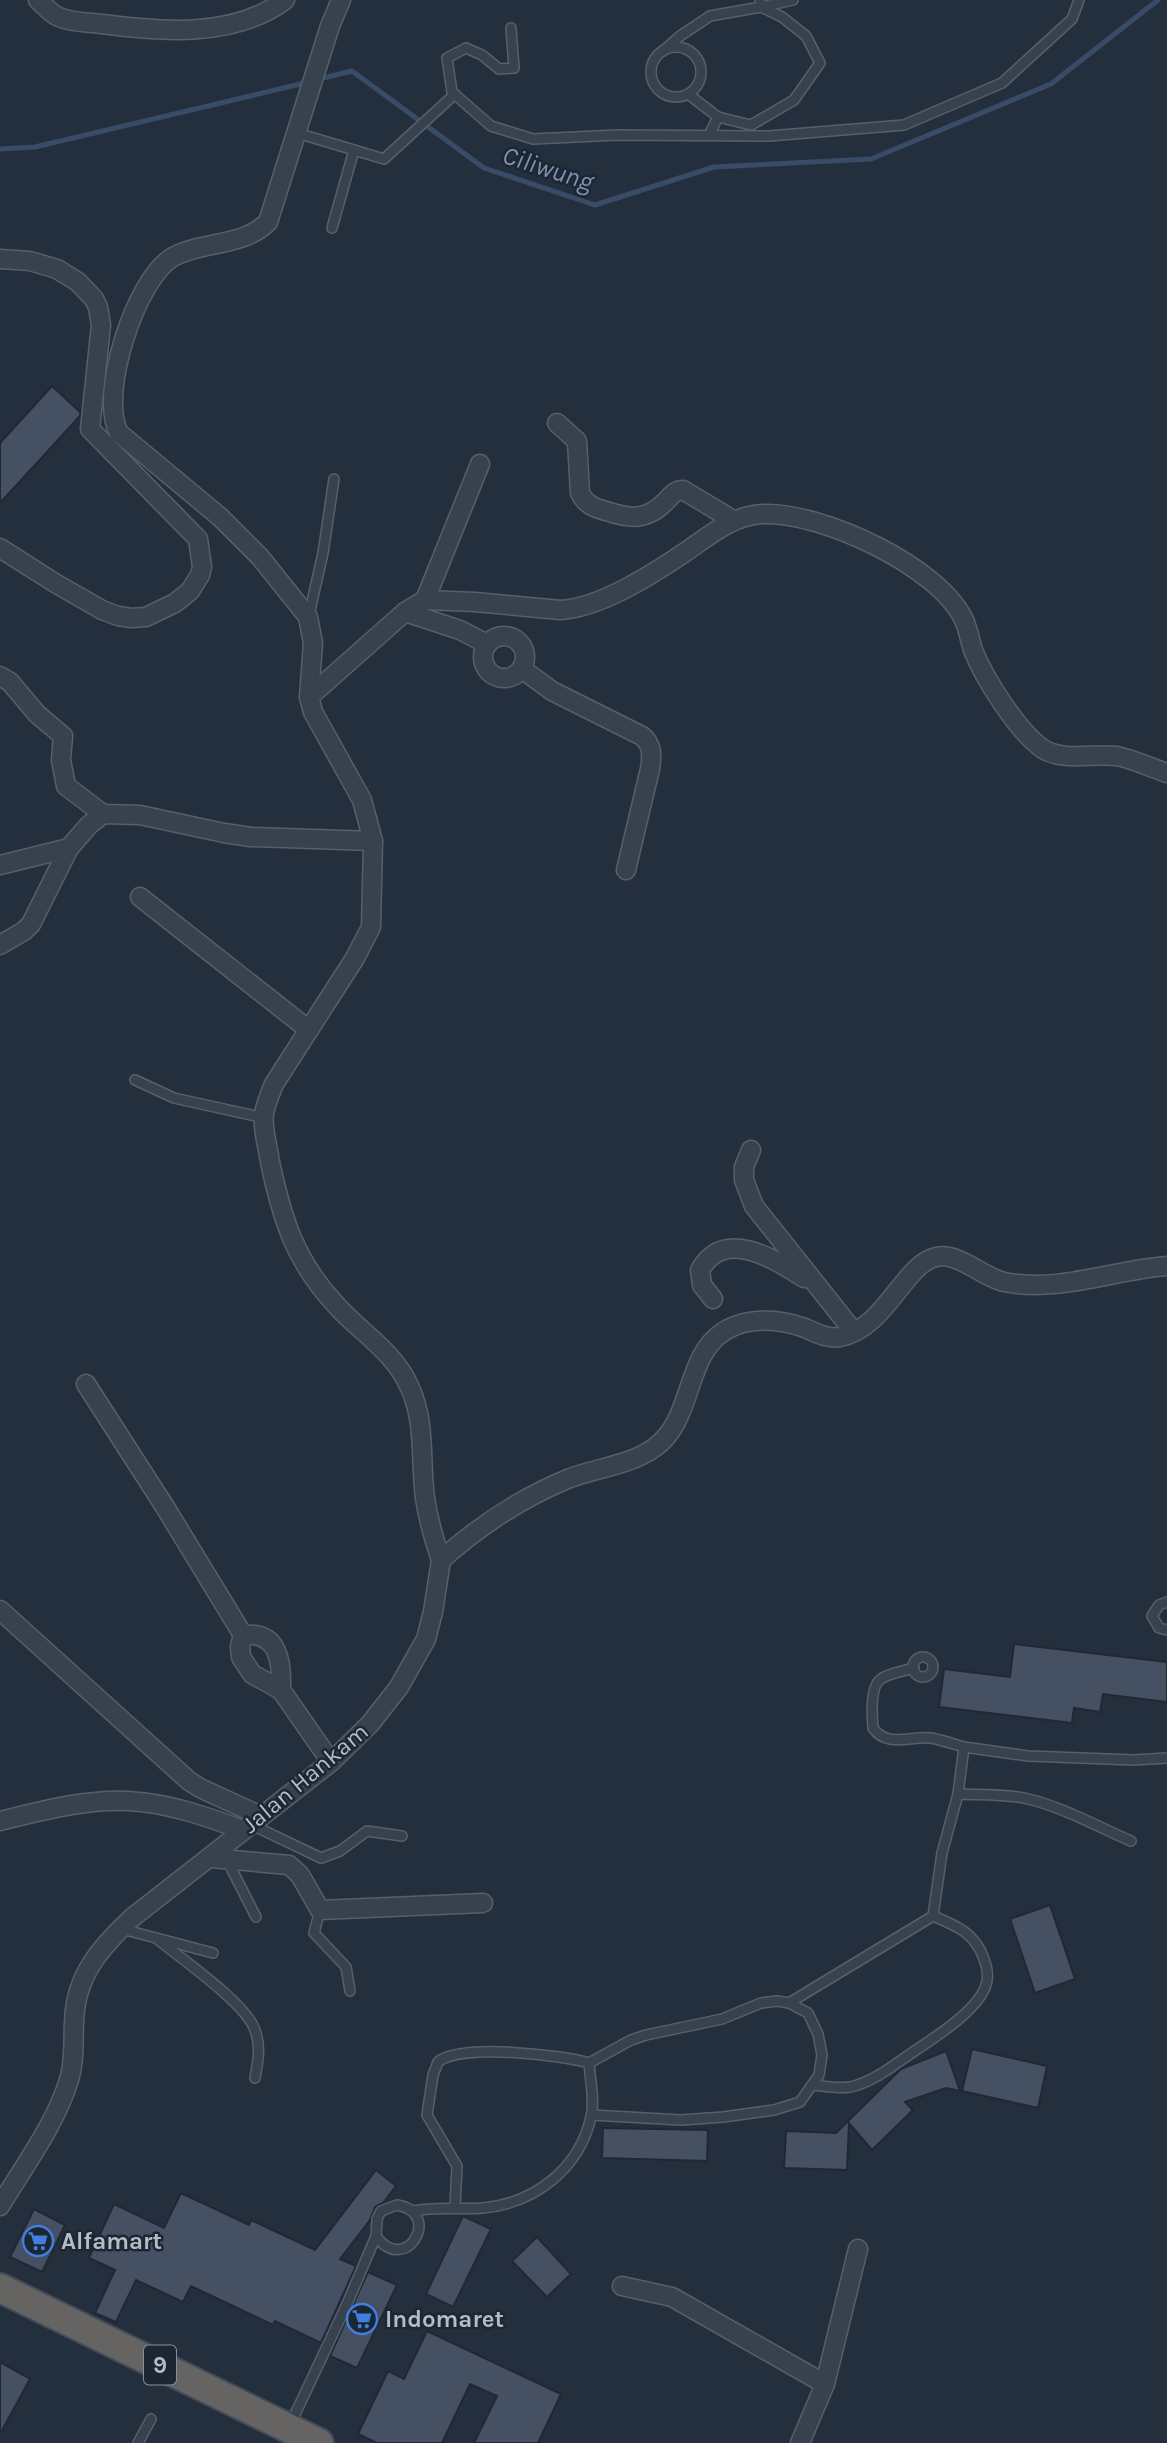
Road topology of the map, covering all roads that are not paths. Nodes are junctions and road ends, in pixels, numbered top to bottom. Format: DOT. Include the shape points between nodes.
graph roads {
  1 [pos="38,0"];
  2 [pos="285,0"];
  3 [pos="341,0"];
  4 [pos="793,0"];
  5 [pos="1079,0"];
  6 [pos="760,3"];
  7 [pos="510,27"];
  8 [pos="663,51"];
  9 [pos="688,93"];
  10 [pos="455,94"];
  11 [pos="718,117"];
  12 [pos="297,133"];
  13 [pos="709,135"];
  14 [pos="354,150"];
  15 [pos="332,228"];
  16 [pos="0,259"];
  17 [pos="557,423"];
  18 [pos="480,464"];
  19 [pos="334,478"];
  20 [pos="220,517"];
  21 [pos="733,520"];
  22 [pos="198,539"];
  23 [pos="0,548"];
  24 [pos="425,600"];
  25 [pos="405,611"];
  26 [pos="308,617"];
  27 [pos="487,644"];
  28 [pos="522,669"];
  29 [pos="0,677"];
  30 [pos="309,697"];
  31 [pos="1167,773"];
  32 [pos="103,814"];
  33 [pos="373,841"];
  34 [pos="69,848"];
  35 [pos="0,865"];
  36 [pos="626,870"];
  37 [pos="140,897"];
  38 [pos="0,945"];
  39 [pos="309,1030"];
  40 [pos="135,1080"];
  41 [pos="264,1118"];
  42 [pos="751,1150"];
  43 [pos="1167,1266"];
  44 [pos="819,1288"];
  45 [pos="713,1299"];
  46 [pos="854,1332"];
  47 [pos="86,1384"];
  48 [pos="440,1560"];
  49 [pos="1167,1602"];
  50 [pos="0,1610"];
  51 [pos="1167,1630"];
  52 [pos="243,1635"];
  53 [pos="914,1668"];
  54 [pos="281,1690"];
  55 [pos="964,1747"];
  56 [pos="1167,1758"];
  57 [pos="331,1762"];
  58 [pos="958,1794"];
  59 [pos="0,1821"];
  60 [pos="251,1823"];
  61 [pos="402,1836"];
  62 [pos="1131,1841"];
  63 [pos="219,1859"];
  64 [pos="484,1903"];
  65 [pos="320,1910"];
  66 [pos="933,1916"];
  67 [pos="257,1917"];
  68 [pos="120,1929"];
  69 [pos="156,1938"];
  70 [pos="213,1953"];
  71 [pos="350,1991"];
  72 [pos="789,2003"];
  73 [pos="589,2063"];
  74 [pos="255,2078"];
  75 [pos="812,2085"];
  76 [pos="592,2115"];
  77 [pos="0,2206"];
  78 [pos="455,2207"];
  79 [pos="413,2211"];
  80 [pos="376,2236"];
  81 [pos="858,2249"];
  82 [pos="622,2286"];
  83 [pos="0,2288"];
  84 [pos="825,2384"];
  85 [pos="151,2419"];
  86 [pos="289,2428"];
  87 [pos="138,2443"];
  88 [pos="319,2443"];
  89 [pos="800,2443"];
  1 -- 2 [label="street" via="67,20 183,30 248,21"];
  3 -- 12 [label="street"];
  4 -- 6 [label="lane"];
  5 -- 13 [label="lane" via="1072,19 1002,83 904,125 769,136"];
  6 -- 8 [label="lane" via="710,16"];
  6 -- 11 [label="lane" via="806,36 820,64 794,100 751,125"];
  7 -- 10 [label="lane" via="514,68 499,69 466,48 447,58"];
  8 -- 9 [label="lane" via="651,72 657,88 671,96"];
  8 -- 9 [label="lane" via="671,47 688,50 699,63 699,80"];
  9 -- 11 [label="lane"];
  10 -- 13 [label="lane" via="491,126 533,139"];
  10 -- 14 [label="lane" via="384,159"];
  11 -- 13 [label="lane"];
  12 -- 14 [label="lane"];
  12 -- 20 [label="street" via="268,222 253,233 177,255 159,268 127,332 115,375 112,416 118,433"];
  14 -- 15 [label="lane"];
  16 -- 22 [label="street" via="57,269 94,299 101,325 90,429"];
  17 -- 21 [label="street" via="577,441 580,493 592,506 626,517 643,517 675,491 683,490"];
  18 -- 24 [label="street"];
  19 -- 26 [label="lane"];
  20 -- 22 [label="street"];
  20 -- 26 [label="street" via="260,557"];
  21 -- 24 [label="street" via="623,589 573,610"];
  21 -- 31 [label="street" via="760,514 791,517 835,528 885,550 921,572 950,598 1012,718 1046,750 1072,756 1118,756"];
  22 -- 23 [label="street" via="202,567 190,591 159,612 131,618 102,610"];
  24 -- 25 [label="street"];
  25 -- 27 [label="street"];
  25 -- 30 [label="street"];
  26 -- 30 [label="street" via="313,650"];
  27 -- 28 [label="street" via="499,636 514,637 524,648"];
  27 -- 28 [label="street" via="483,659 489,672 502,678"];
  28 -- 36 [label="street" via="552,691 648,743 650,769"];
  29 -- 32 [label="street" via="61,733 66,786"];
  30 -- 33 [label="street" via="362,800"];
  32 -- 33 [label="street" via="140,815 251,837"];
  32 -- 34 [label="street"];
  33 -- 39 [label="street" via="371,927"];
  34 -- 35 [label="street"];
  34 -- 38 [label="street" via="31,924"];
  37 -- 39 [label="street"];
  39 -- 41 [label="street" via="274,1084"];
  40 -- 41 [label="lane" via="174,1098"];
  41 -- 48 [label="street" via="288,1233 301,1257 325,1293 387,1352 410,1386 421,1417 425,1500"];
  42 -- 44 [label="street" via="744,1180 754,1206"];
  43 -- 46 [label="street" via="1084,1281 1020,1284 996,1280 950,1258 934,1257 921,1264 889,1304"];
  44 -- 45 [label="street" via="768,1256 730,1248 714,1253 700,1270 702,1285"];
  44 -- 46 [label="street"];
  46 -- 48 [label="street" via="827,1337 774,1320 725,1331 704,1351 682,1410 657,1446 639,1457 572,1477 530,1496 484,1524"];
  47 -- 52 [label="street"];
  48 -- 57 [label="street, Jalan Hankam" via="433,1612 420,1651 381,1712"];
  49 -- 51 [label="lane" via="1152,1616 1159,1628"];
  50 -- 60 [label="street" via="189,1781"];
  52 -- 54 [label="street" via="241,1657 252,1674"];
  52 -- 54 [label="street" via="263,1636 270,1643 282,1663"];
  53 -- 55 [label="lane" via="877,1682 873,1728 891,1740 931,1738"];
  54 -- 57 [label="street"];
  55 -- 56 [label="lane" via="1028,1756"];
  55 -- 58 [label="lane"];
  57 -- 60 [label="street, Jalan Hankam"];
  58 -- 62 [label="lane" via="1034,1801"];
  58 -- 66 [label="lane" via="942,1853"];
  59 -- 60 [label="street" via="65,1806 127,1801"];
  60 -- 61 [label="lane" via="321,1858 340,1851 367,1831"];
  60 -- 63 [label="street, Jalan Hankam"];
  63 -- 65 [label="street" via="289,1865"];
  63 -- 67 [label="lane"];
  63 -- 68 [label="street, Jalan Hankam" via="159,1895"];
  64 -- 65 [label="street"];
  65 -- 71 [label="lane" via="314,1933 346,1967"];
  66 -- 72 [label="lane"];
  66 -- 75 [label="lane" via="964,1930 978,1945 988,1975 981,1995 946,2030 874,2077 843,2088"];
  68 -- 69 [label="lane"];
  68 -- 77 [label="street, Jalan Hankam" via="89,1968 78,1996 69,2081"];
  69 -- 70 [label="lane"];
  69 -- 74 [label="lane" via="253,2024 259,2053"];
  72 -- 73 [label="lane" via="766,2001 723,2019 646,2035"];
  72 -- 75 [label="lane" via="813,2018 821,2043 821,2066"];
  73 -- 76 [label="lane"];
  73 -- 78 [label="lane" via="548,2054 487,2053 456,2054 438,2062 427,2115 457,2165"];
  75 -- 76 [label="lane" via="800,2102 723,2118"];
  76 -- 78 [label="lane" via="569,2164 537,2192 501,2206"];
  78 -- 79 [label="lane"];
  79 -- 80 [label="lane" via="397,2205 382,2211"];
  79 -- 80 [label="lane" via="419,2229 410,2246 391,2249"];
  80 -- 86 [label="lane"];
  81 -- 84 [label="street"];
  82 -- 84 [label="street" via="672,2297"];
  83 -- 86 [label="highway, 9"];
  84 -- 89 [label="street"];
  85 -- 87 [label="lane"];
  86 -- 88 [label="highway, 9"];
}
